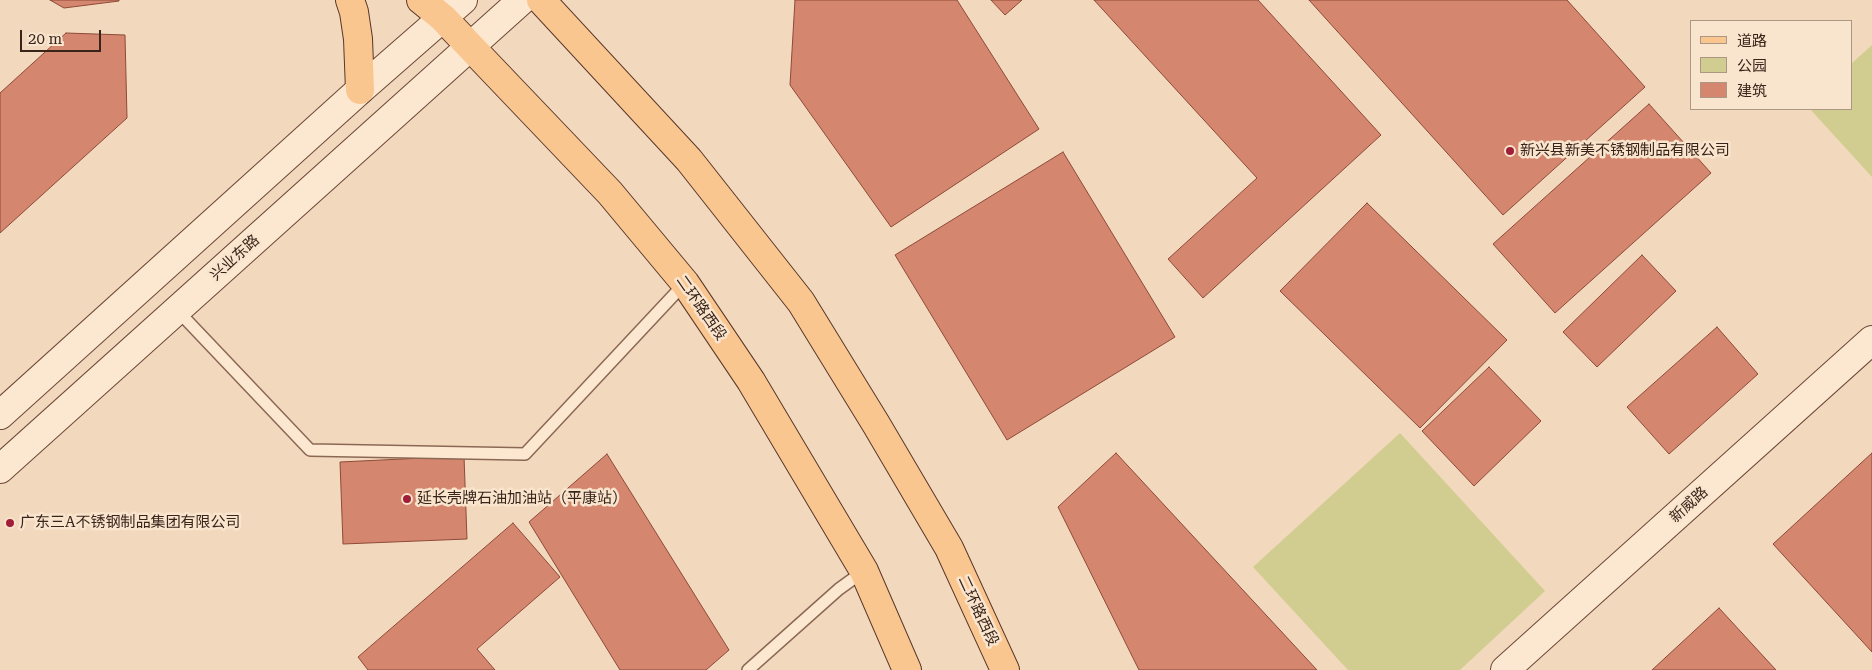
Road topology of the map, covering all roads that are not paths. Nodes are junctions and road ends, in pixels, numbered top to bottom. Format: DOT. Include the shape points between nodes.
graph roads {
  1 [pos="350,0"];
  2 [pos="421,0"];
  3 [pos="463,0"];
  4 [pos="522,0"];
  5 [pos="541,0"];
  6 [pos="442,18"];
  7 [pos="470,46"];
  8 [pos="360,90"];
  9 [pos="685,283"];
  10 [pos="177,310"];
  11 [pos="1872,340"];
  12 [pos="0,415"];
  13 [pos="0,469"];
  14 [pos="864,571"];
  15 [pos="748,670"];
  16 [pos="908,670"];
  17 [pos="1005,670"];
  18 [pos="1505,670"];
  1 -- 8 [label="main road" via="358,39"];
  2 -- 6 [label="main road, 二环路西段"];
  3 -- 6 [label="street"];
  4 -- 7 [label="street, 兴业东路"];
  5 -- 17 [label="main road, 二环路西段" via="689,160 801,302 949,548"];
  6 -- 7 [label="main road, 二环路西段"];
  6 -- 8 [label="street"];
  7 -- 9 [label="main road, 二环路西段" via="610,192"];
  7 -- 10 [label="street, 兴业东路"];
  8 -- 12 [label="street"];
  9 -- 10 [label="lane" via="525,454 310,450"];
  9 -- 14 [label="main road, 二环路西段" via="751,382"];
  10 -- 13 [label="street, 兴业东路"];
  11 -- 18 [label="street, 新威路"];
  14 -- 15 [label="lane" via="839,589"];
  14 -- 16 [label="main road, 二环路西段"];
}
